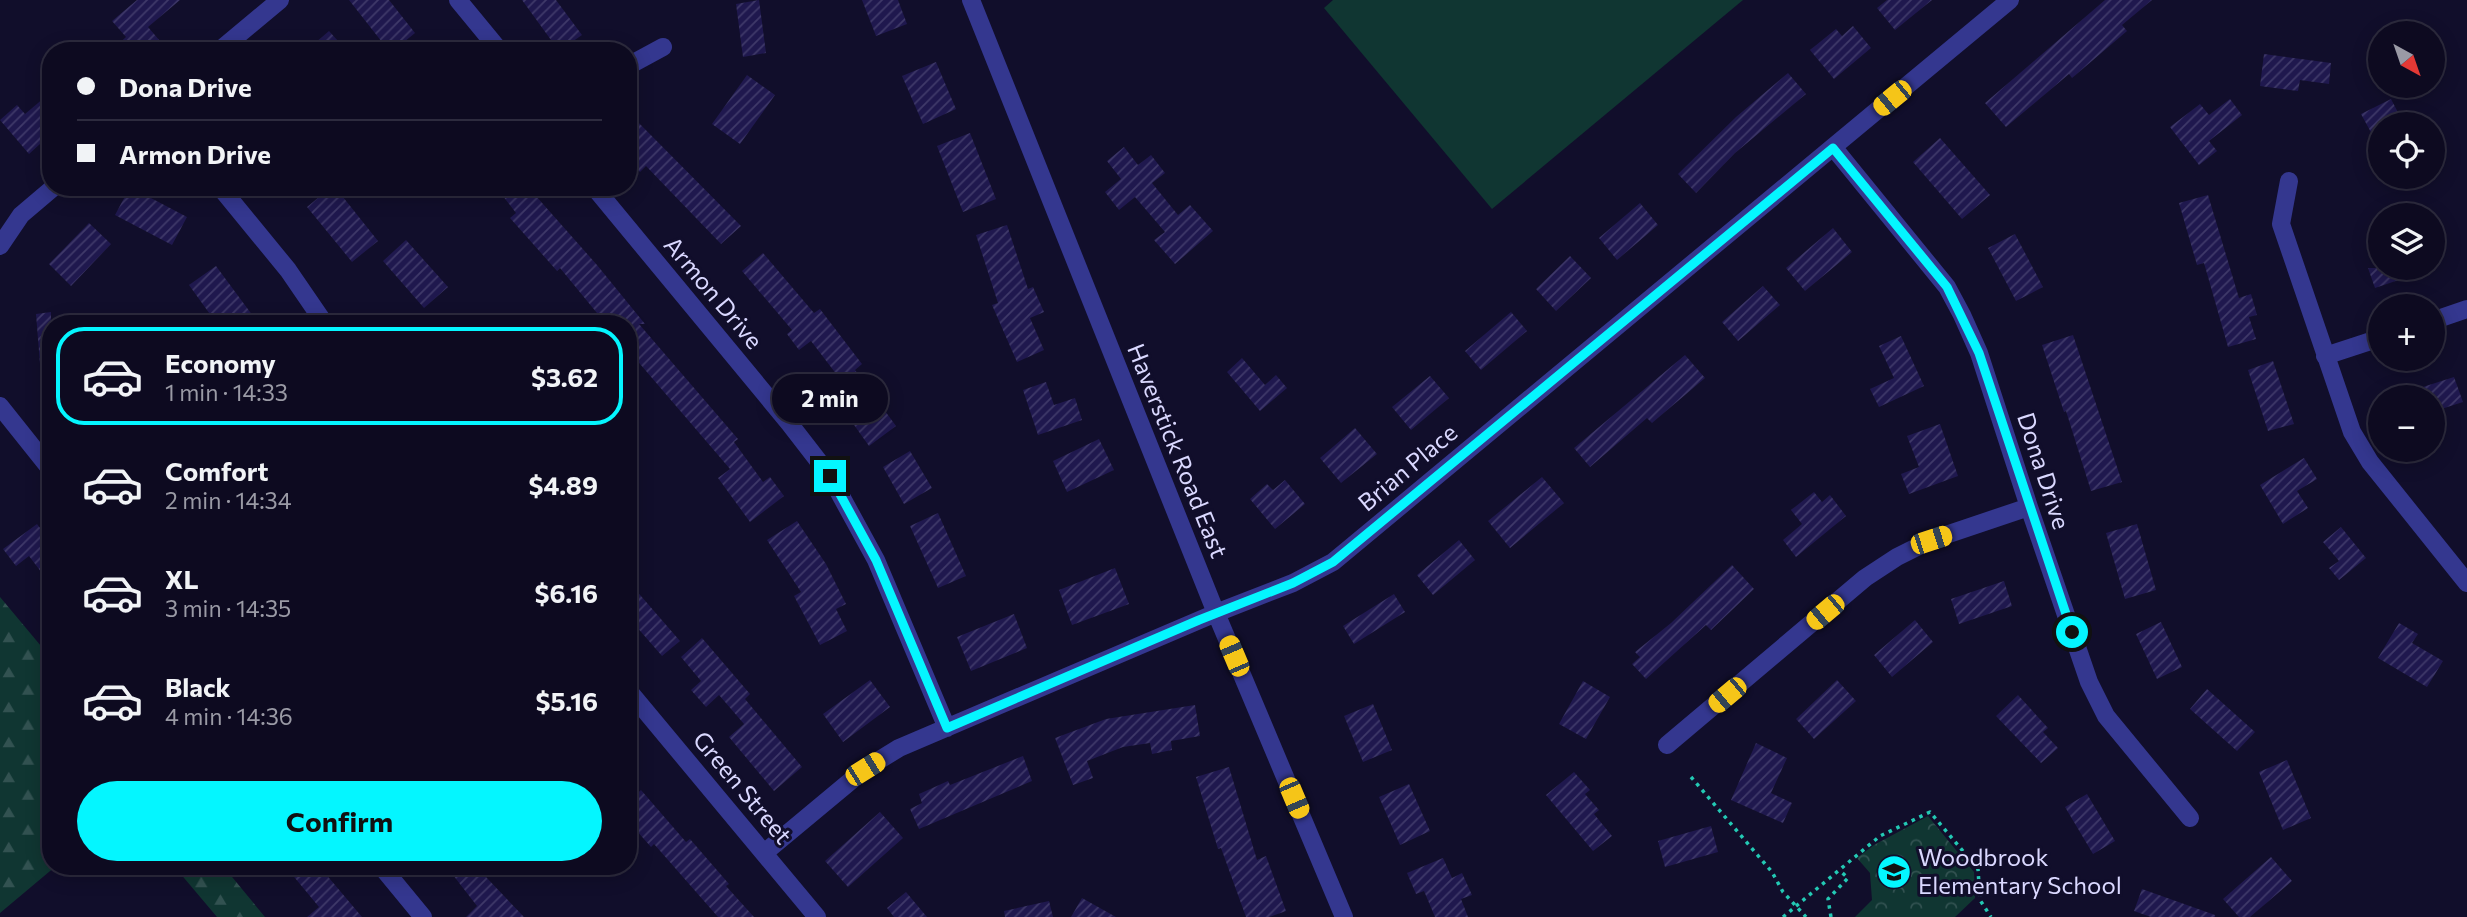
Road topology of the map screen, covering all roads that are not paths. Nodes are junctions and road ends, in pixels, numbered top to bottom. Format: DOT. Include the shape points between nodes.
graph roads {
  1 [pos="280,0"];
  2 [pos="458,0"];
  3 [pos="971,0"];
  4 [pos="2010,0"];
  5 [pos="230,42"];
  6 [pos="493,42"];
  7 [pos="663,47"];
  8 [pos="637,61"];
  9 [pos="1833,148"];
  10 [pos="2289,181"];
  11 [pos="43,196"];
  12 [pos="227,196"];
  13 [pos="601,196"];
  14 [pos="0,246"];
  15 [pos="2467,309"];
  16 [pos="319,315"];
  17 [pos="2445,317"];
  18 [pos="2368,342"];
  19 [pos="2325,356"];
  20 [pos="0,406"];
  21 [pos="42,459"];
  22 [pos="2029,507"];
  23 [pos="2467,583"];
  24 [pos="1216,613"];
  25 [pos="637,701"];
  26 [pos="947,728"];
  27 [pos="1668,745"];
  28 [pos="2190,818"];
  29 [pos="764,853"];
  30 [pos="389,875"];
  31 [pos="424,917"];
  32 [pos="817,917"];
  33 [pos="1344,917"];
  1 -- 5 [label="street"];
  2 -- 6 [label="street"];
  3 -- 24 [label="street, Haverstick Road East"];
  4 -- 9 [label="street, Brian Place"];
  7 -- 8 [label="street"];
  9 -- 22 [label="street, Dona Drive" via="1952,296 1979,353"];
  9 -- 24 [label="street, Brian Place" via="1333,562"];
  10 -- 19 [label="street" via="2281,224"];
  11 -- 14 [label="street" via="21,215"];
  12 -- 16 [label="street"];
  13 -- 26 [label="street, Armon Drive" via="830,476 876,560"];
  15 -- 17 [label="street"];
  18 -- 19 [label="street"];
  19 -- 23 [label="street" via="2352,432 2370,462"];
  20 -- 21 [label="street"];
  22 -- 27 [label="street" via="1931,540 1886,564"];
  22 -- 28 [label="street, Dona Drive" via="2089,682 2106,716"];
  24 -- 26 [label="street, Brian Place"];
  24 -- 33 [label="street, Haverstick Road East"];
  25 -- 29 [label="street, Green Street"];
  26 -- 29 [label="street, Brian Place" via="899,748 865,769"];
  29 -- 32 [label="street, Green Street"];
  30 -- 31 [label="street"];
}
